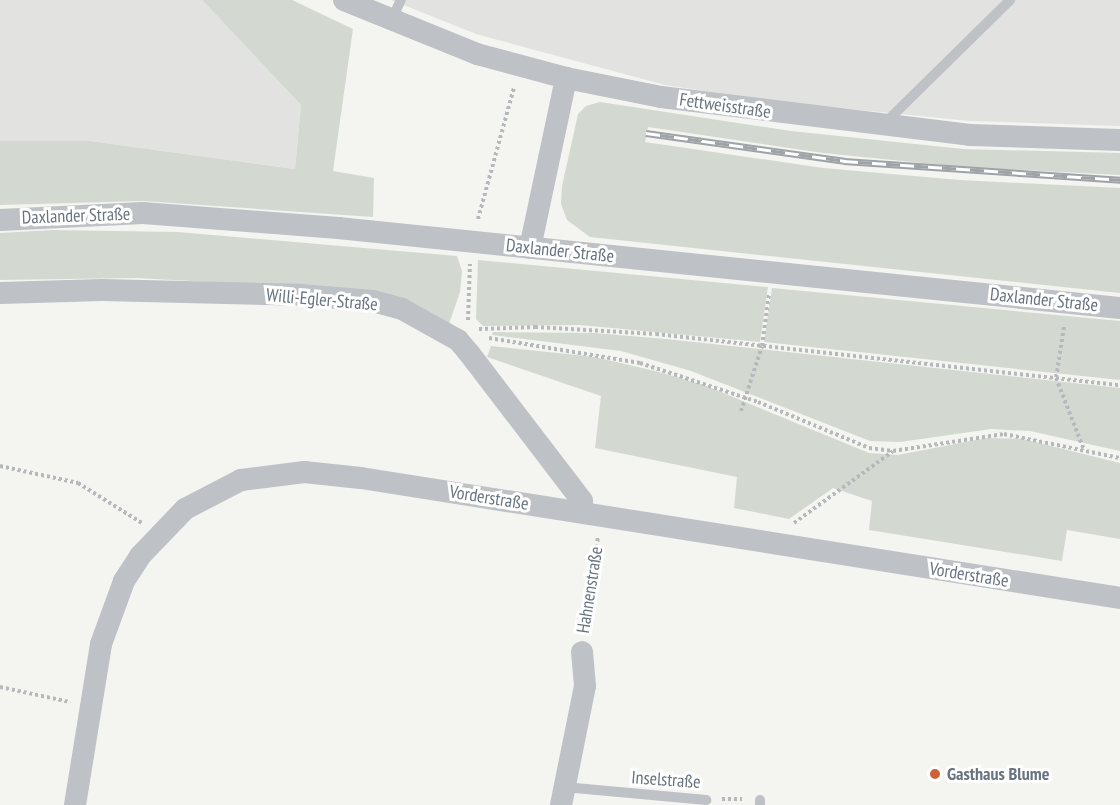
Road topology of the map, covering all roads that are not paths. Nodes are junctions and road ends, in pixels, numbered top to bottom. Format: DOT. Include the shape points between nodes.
graph roads {
  1 [pos="344,0"];
  2 [pos="401,0"];
  3 [pos="1010,0"];
  4 [pos="391,22"];
  5 [pos="566,78"];
  6 [pos="881,126"];
  7 [pos="1120,140"];
  8 [pos="0,220"];
  9 [pos="530,248"];
  10 [pos="0,293"];
  11 [pos="1120,308"];
  12 [pos="591,514"];
  13 [pos="1120,598"];
  14 [pos="582,652"];
  15 [pos="563,796"];
  16 [pos="706,800"];
  17 [pos="75,805"];
  1 -- 4 [label="street, Fettweisstraße"];
  2 -- 4 [label="lane"];
  3 -- 6 [label="lane"];
  4 -- 5 [label="street, Fettweisstraße" via="477,54"];
  5 -- 6 [label="street, Fettweisstraße" via="662,97"];
  5 -- 9 [label="street"];
  6 -- 7 [label="street, Fettweisstraße" via="970,135"];
  8 -- 9 [label="street, Daxlander Straße" via="143,213"];
  9 -- 11 [label="street, Daxlander Straße"];
  10 -- 12 [label="street, Willi-Egler-Straße" via="102,290 300,295 402,309 458,340"];
  12 -- 13 [label="street, Vorderstraße"];
  12 -- 17 [label="street, Vorderstraße" via="304,472 241,480 185,509 140,556 111,611 88,706"];
  14 -- 15 [label="street, Hahnenstraße" via="585,686"];
  15 -- 16 [label="lane, Inselstraße"];
}
